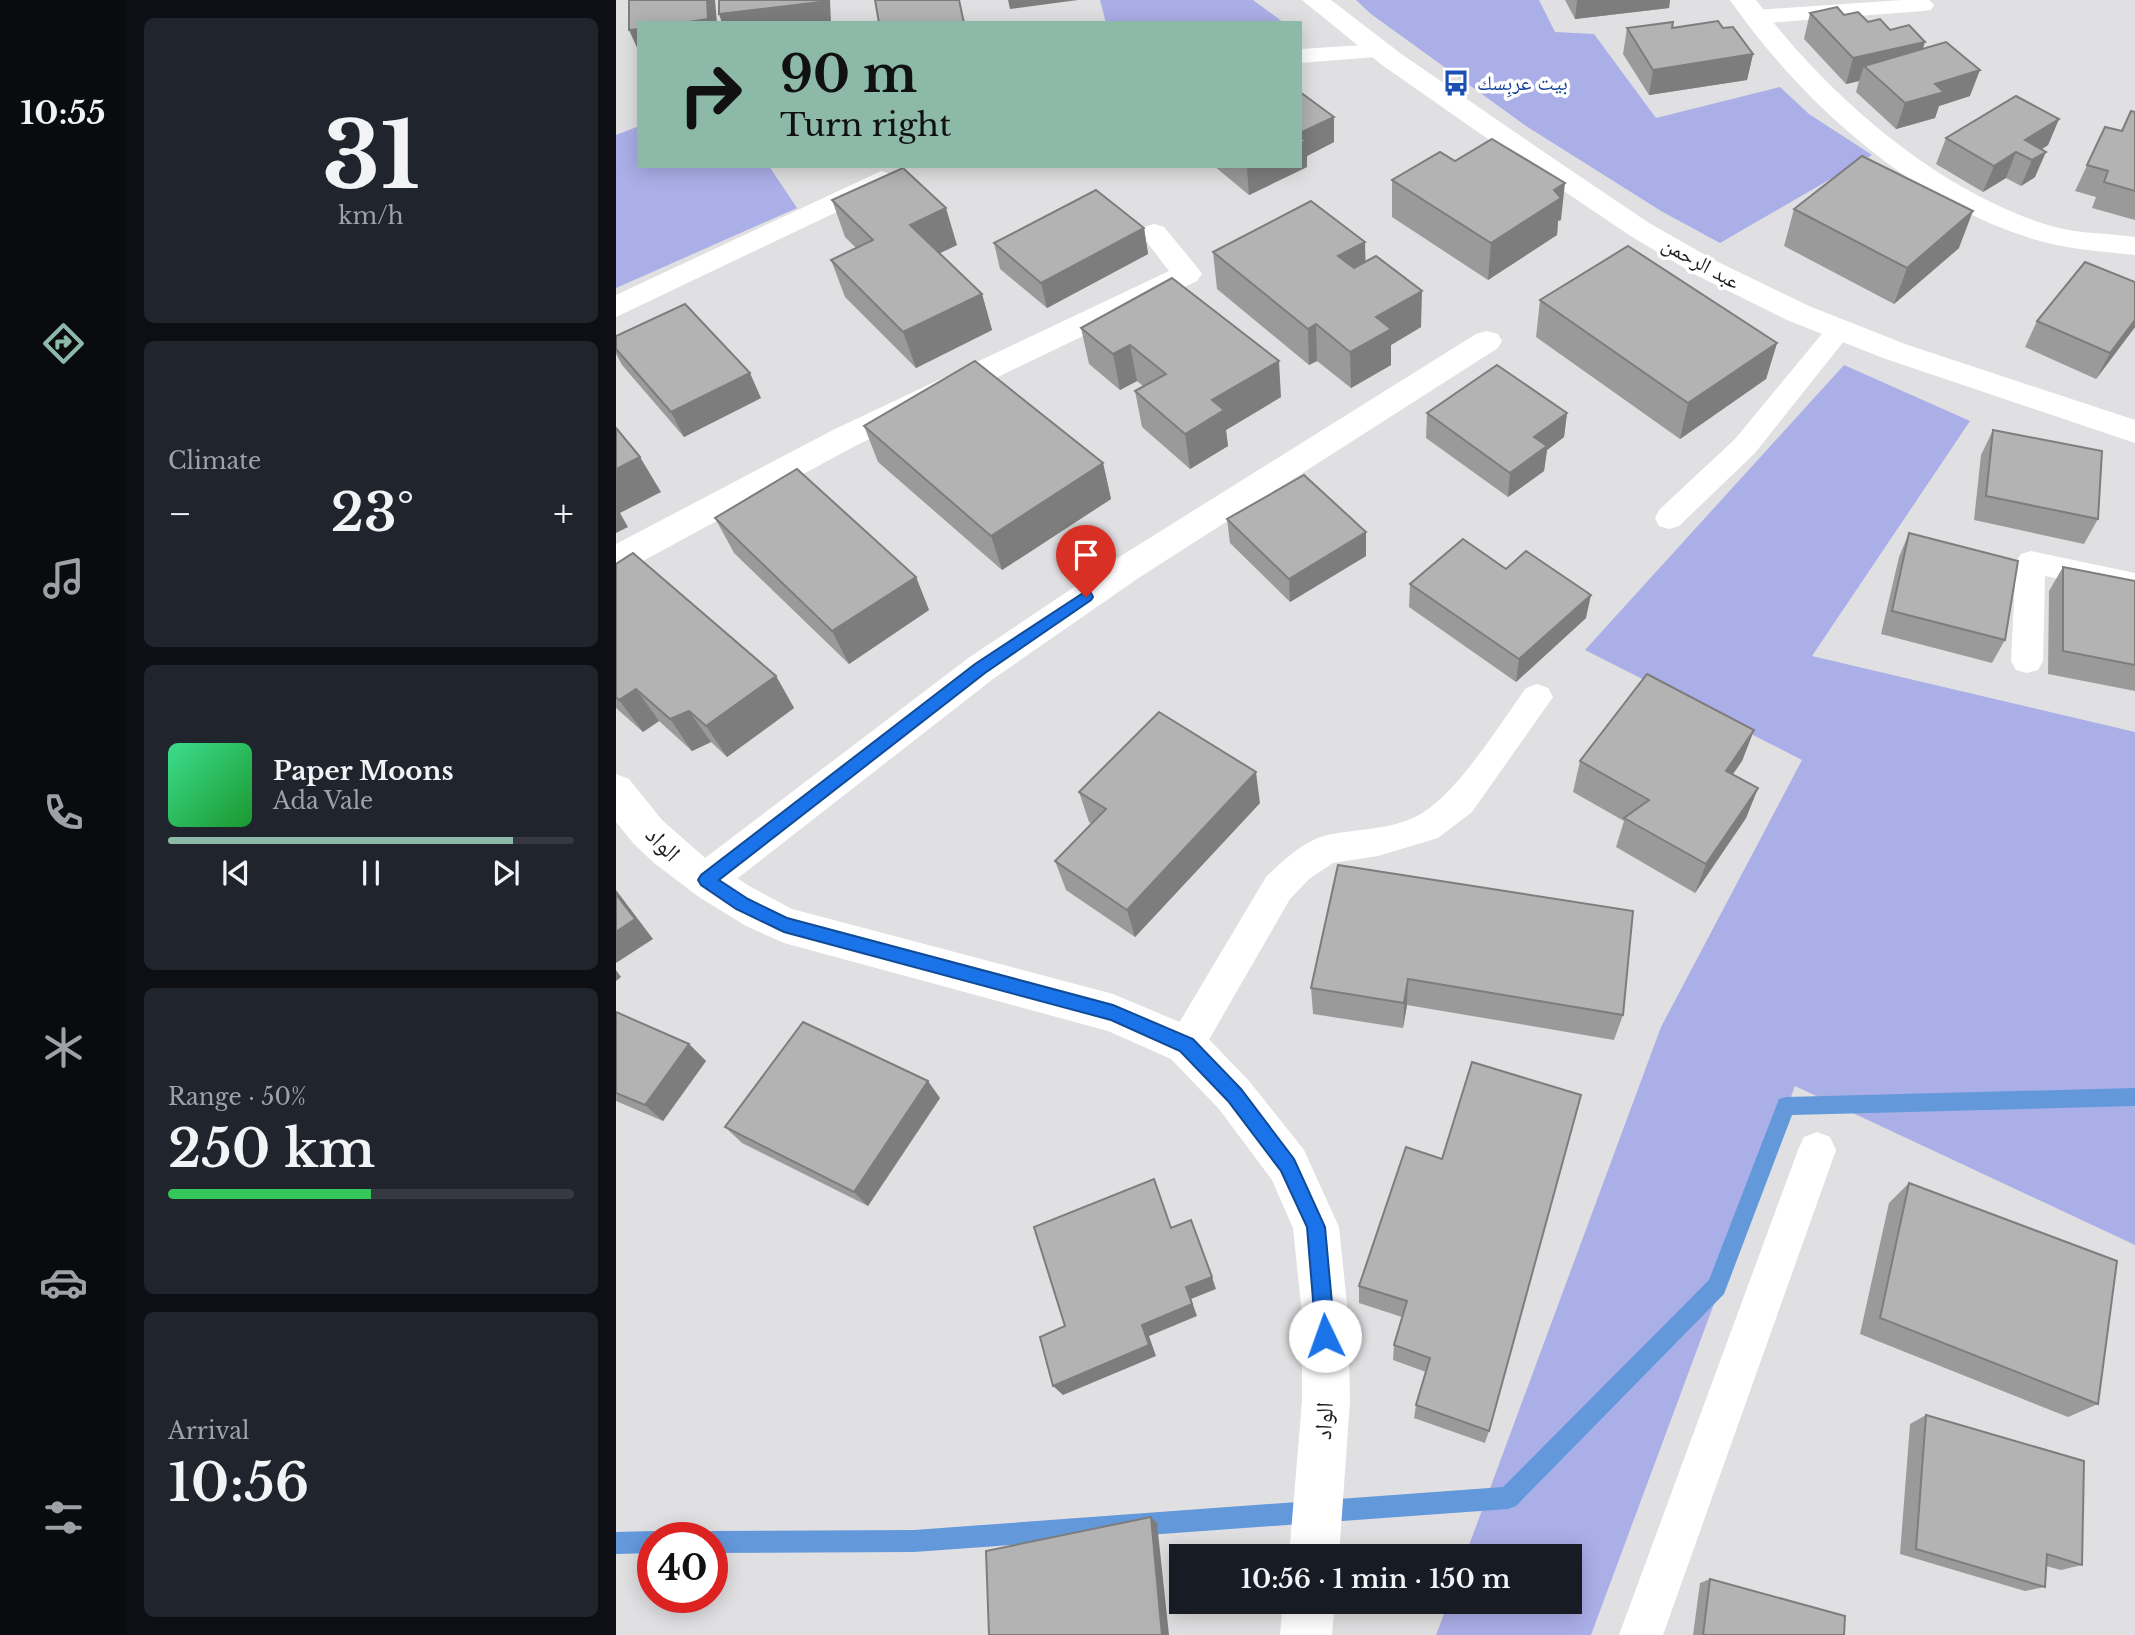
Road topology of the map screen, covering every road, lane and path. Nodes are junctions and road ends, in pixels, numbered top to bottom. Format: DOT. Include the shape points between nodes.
graph roads {
  1 [pos="1315,0"];
  2 [pos="1923,5"];
  3 [pos="1749,8"];
  4 [pos="1380,51"];
  5 [pos="1302,56"];
  6 [pos="898,172"];
  7 [pos="1154,233"];
  8 [pos="2135,246"];
  9 [pos="616,307"];
  10 [pos="1839,330"];
  11 [pos="1487,341"];
  12 [pos="2135,432"];
  13 [pos="1669,518"];
  14 [pos="616,560"];
  15 [pos="2135,584"];
  16 [pos="2027,661"];
  17 [pos="1537,696"];
  18 [pos="616,790"];
  19 [pos="706,880"];
  20 [pos="1186,1045"];
  21 [pos="1817,1150"];
  22 [pos="1315,1544"];
  23 [pos="1308,1614"];
  24 [pos="1306,1635"];
  25 [pos="1641,1635"];
  1 -- 4 [label="street, عبد الرحمن"];
  2 -- 3 [label="lane"];
  3 -- 8 [label="street" via="1788,57 1844,114 1936,182 1995,214 2050,235"];
  4 -- 5 [label="lane"];
  4 -- 10 [label="street, عبد الرحمن" via="1639,229 1706,268"];
  6 -- 9 [label="street"];
  7 -- 14 [label="street" via="1187,274 844,438"];
  10 -- 12 [label="street, عبد الرحمن"];
  10 -- 13 [label="lane" via="1745,446"];
  11 -- 19 [label="street" via="1174,538 991,661"];
  15 -- 16 [label="lane" via="2031,562"];
  17 -- 20 [label="lane" via="1460,802 1426,828 1326,850 1297,869 1278,888"];
  18 -- 19 [label="street, الواد" via="625,807"];
  19 -- 20 [label="street, الواد" via="784,925 1113,1013"];
  20 -- 22 [label="street, الواد" via="1234,1095 1288,1165 1316,1227 1325,1314 1326,1401"];
  21 -- 25 [label="lane"];
  23 -- 24 [label="street"];
}
